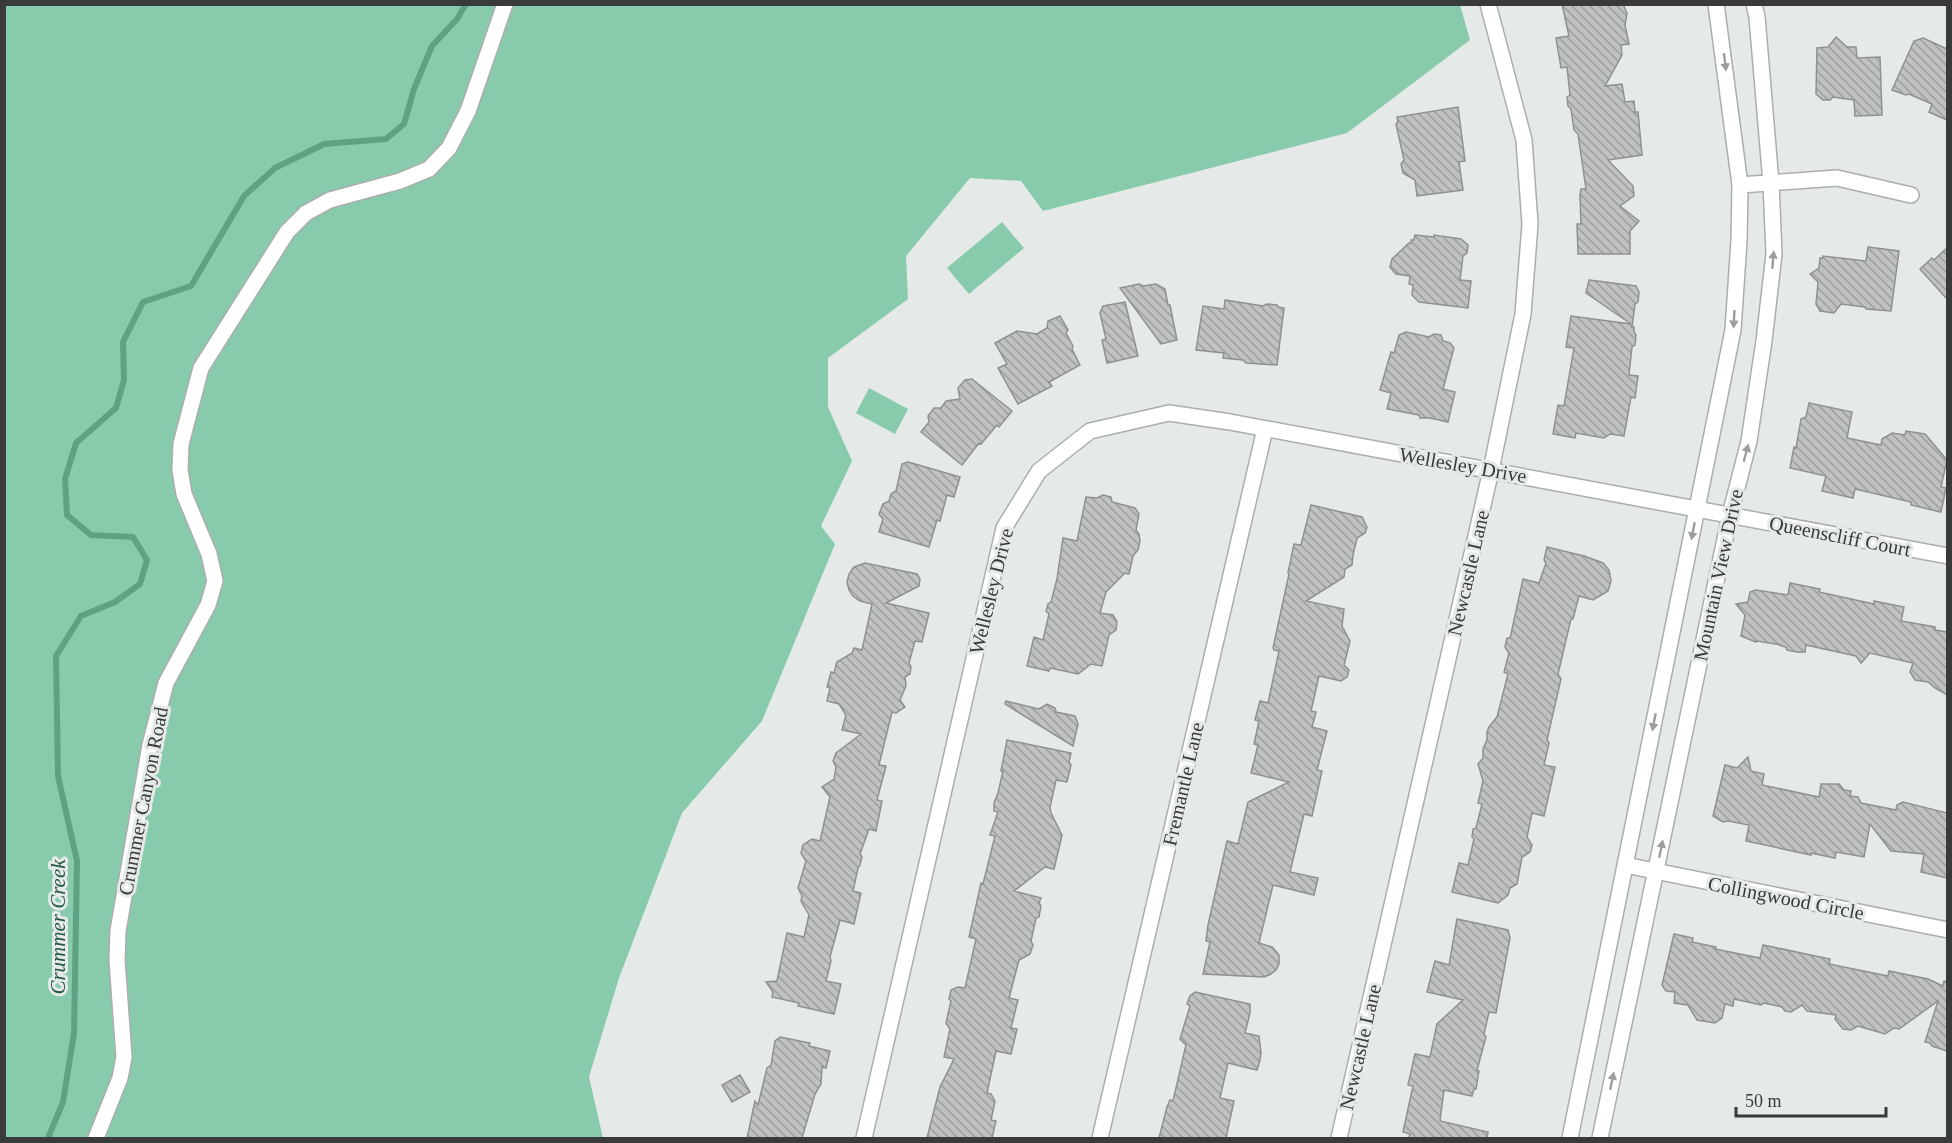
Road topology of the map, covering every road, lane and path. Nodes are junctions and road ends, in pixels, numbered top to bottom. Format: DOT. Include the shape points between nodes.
graph roads {
  1 [pos="505,4"];
  2 [pos="1488,4"];
  3 [pos="1716,4"];
  4 [pos="1754,4"];
  5 [pos="1771,183"];
  6 [pos="1740,185"];
  7 [pos="1911,195"];
  8 [pos="1265,429"];
  9 [pos="1491,470"];
  10 [pos="1697,509"];
  11 [pos="1730,515"];
  12 [pos="1947,556"];
  13 [pos="1625,865"];
  14 [pos="1657,872"];
  15 [pos="1947,930"];
  16 [pos="96,1138"];
  17 [pos="864,1138"];
  18 [pos="1100,1138"];
  19 [pos="1339,1138"];
  20 [pos="1570,1138"];
  21 [pos="1600,1138"];
  1 -- 16 [label="street, Crummer Canyon Road" via="468,111 449,148 429,169 330,200 306,213 287,232 201,368 181,444 180,470 184,494 209,554 215,581 208,605 166,683 150,745 118,931 124,1057 120,1078"];
  2 -- 9 [label="street, Newcastle Lane" via="1524,140 1530,224 1523,314"];
  3 -- 6 [label="street, Mountain View Drive, one-way"];
  4 -- 5 [label="street, Mountain View Drive"];
  5 -- 6 [label="street"];
  5 -- 7 [label="street" via="1838,178"];
  11 -- 5 [label="street, Mountain View Drive, one-way" via="1749,441 1764,341 1774,254"];
  6 -- 10 [label="street, Mountain View Drive, one-way" via="1734,330"];
  8 -- 9 [label="street, Wellesley Drive"];
  8 -- 17 [label="street, Wellesley Drive" via="1169,413 1090,431 1039,471 1004,528"];
  8 -- 18 [label="street, Fremantle Lane"];
  9 -- 10 [label="street, Wellesley Drive"];
  9 -- 19 [label="street, Newcastle Lane"];
  10 -- 11 [label="street, Queenscliff Court"];
  10 -- 13 [label="street, Mountain View Drive, one-way"];
  11 -- 12 [label="street, Queenscliff Court"];
  14 -- 11 [label="street, Mountain View Drive, one-way"];
  13 -- 14 [label="street, Collingwood Circle"];
  13 -- 20 [label="street, Mountain View Drive"];
  14 -- 15 [label="street, Collingwood Circle"];
  21 -- 14 [label="street, Mountain View Drive, one-way"];
}
